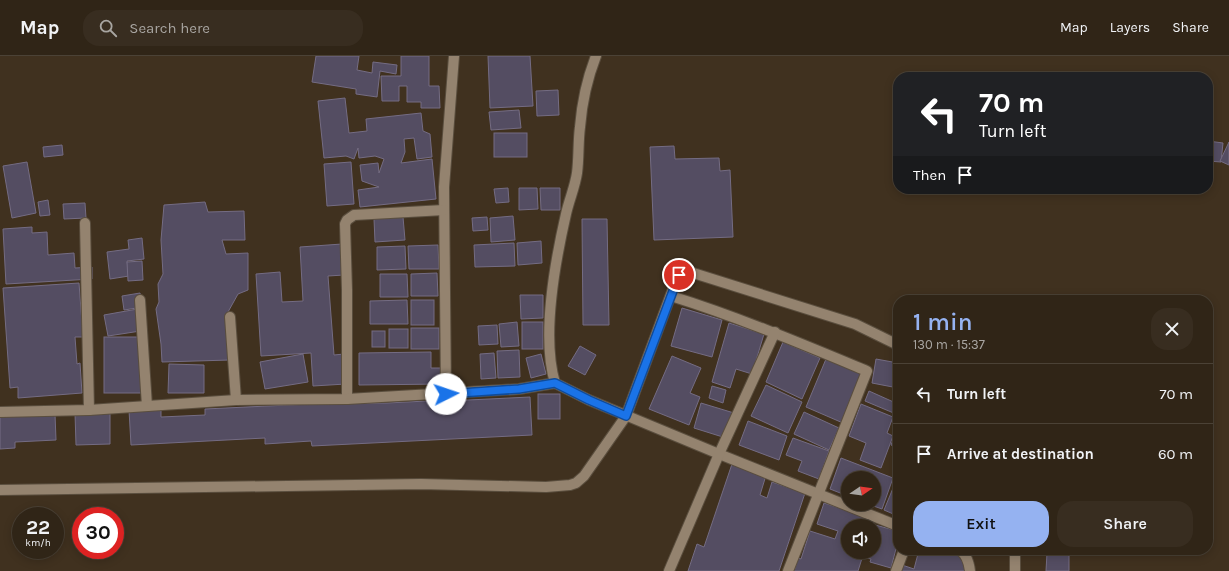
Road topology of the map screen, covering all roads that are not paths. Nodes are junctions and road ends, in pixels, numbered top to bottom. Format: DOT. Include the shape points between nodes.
graph roads {
  1 [pos="454,56"];
  2 [pos="596,56"];
  3 [pos="444,210"];
  4 [pos="84,223"];
  5 [pos="671,296"];
  6 [pos="140,300"];
  7 [pos="230,318"];
  8 [pos="775,332"];
  9 [pos="893,343"];
  10 [pos="555,383"];
  11 [pos="446,394"];
  12 [pos="347,399"];
  13 [pos="236,400"];
  14 [pos="147,406"];
  15 [pos="89,410"];
  16 [pos="0,412"];
  17 [pos="626,416"];
  18 [pos="718,454"];
  19 [pos="0,490"];
  20 [pos="818,494"];
  21 [pos="893,524"];
  22 [pos="902,555"];
  23 [pos="965,555"];
  24 [pos="1014,555"];
  25 [pos="669,571"];
  26 [pos="788,571"];
  27 [pos="896,571"];
  28 [pos="970,571"];
  29 [pos="1015,571"];
  1 -- 3 [label="street"];
  2 -- 10 [label="street" via="586,86 577,174 557,258 551,304 549,349"];
  3 -- 11 [label="street"];
  3 -- 12 [label="street" via="354,215 347,220"];
  4 -- 15 [label="street"];
  5 -- 8 [label="street"];
  5 -- 9 [label="street" via="679,275 685,271 690,272 855,324"];
  5 -- 17 [label="street"];
  6 -- 14 [label="street"];
  7 -- 13 [label="street"];
  8 -- 18 [label="street"];
  8 -- 20 [label="street" via="867,371"];
  10 -- 11 [label="street" via="519,389"];
  10 -- 17 [label="street"];
  11 -- 12 [label="street"];
  12 -- 13 [label="street"];
  13 -- 14 [label="street"];
  14 -- 15 [label="street"];
  15 -- 16 [label="street"];
  17 -- 18 [label="street"];
  17 -- 19 [label="street" via="580,480 570,485 421,484"];
  18 -- 20 [label="street"];
  18 -- 25 [label="street"];
  20 -- 21 [label="street"];
  20 -- 26 [label="street"];
  22 -- 27 [label="street"];
  23 -- 28 [label="street"];
  24 -- 29 [label="street"];
}
